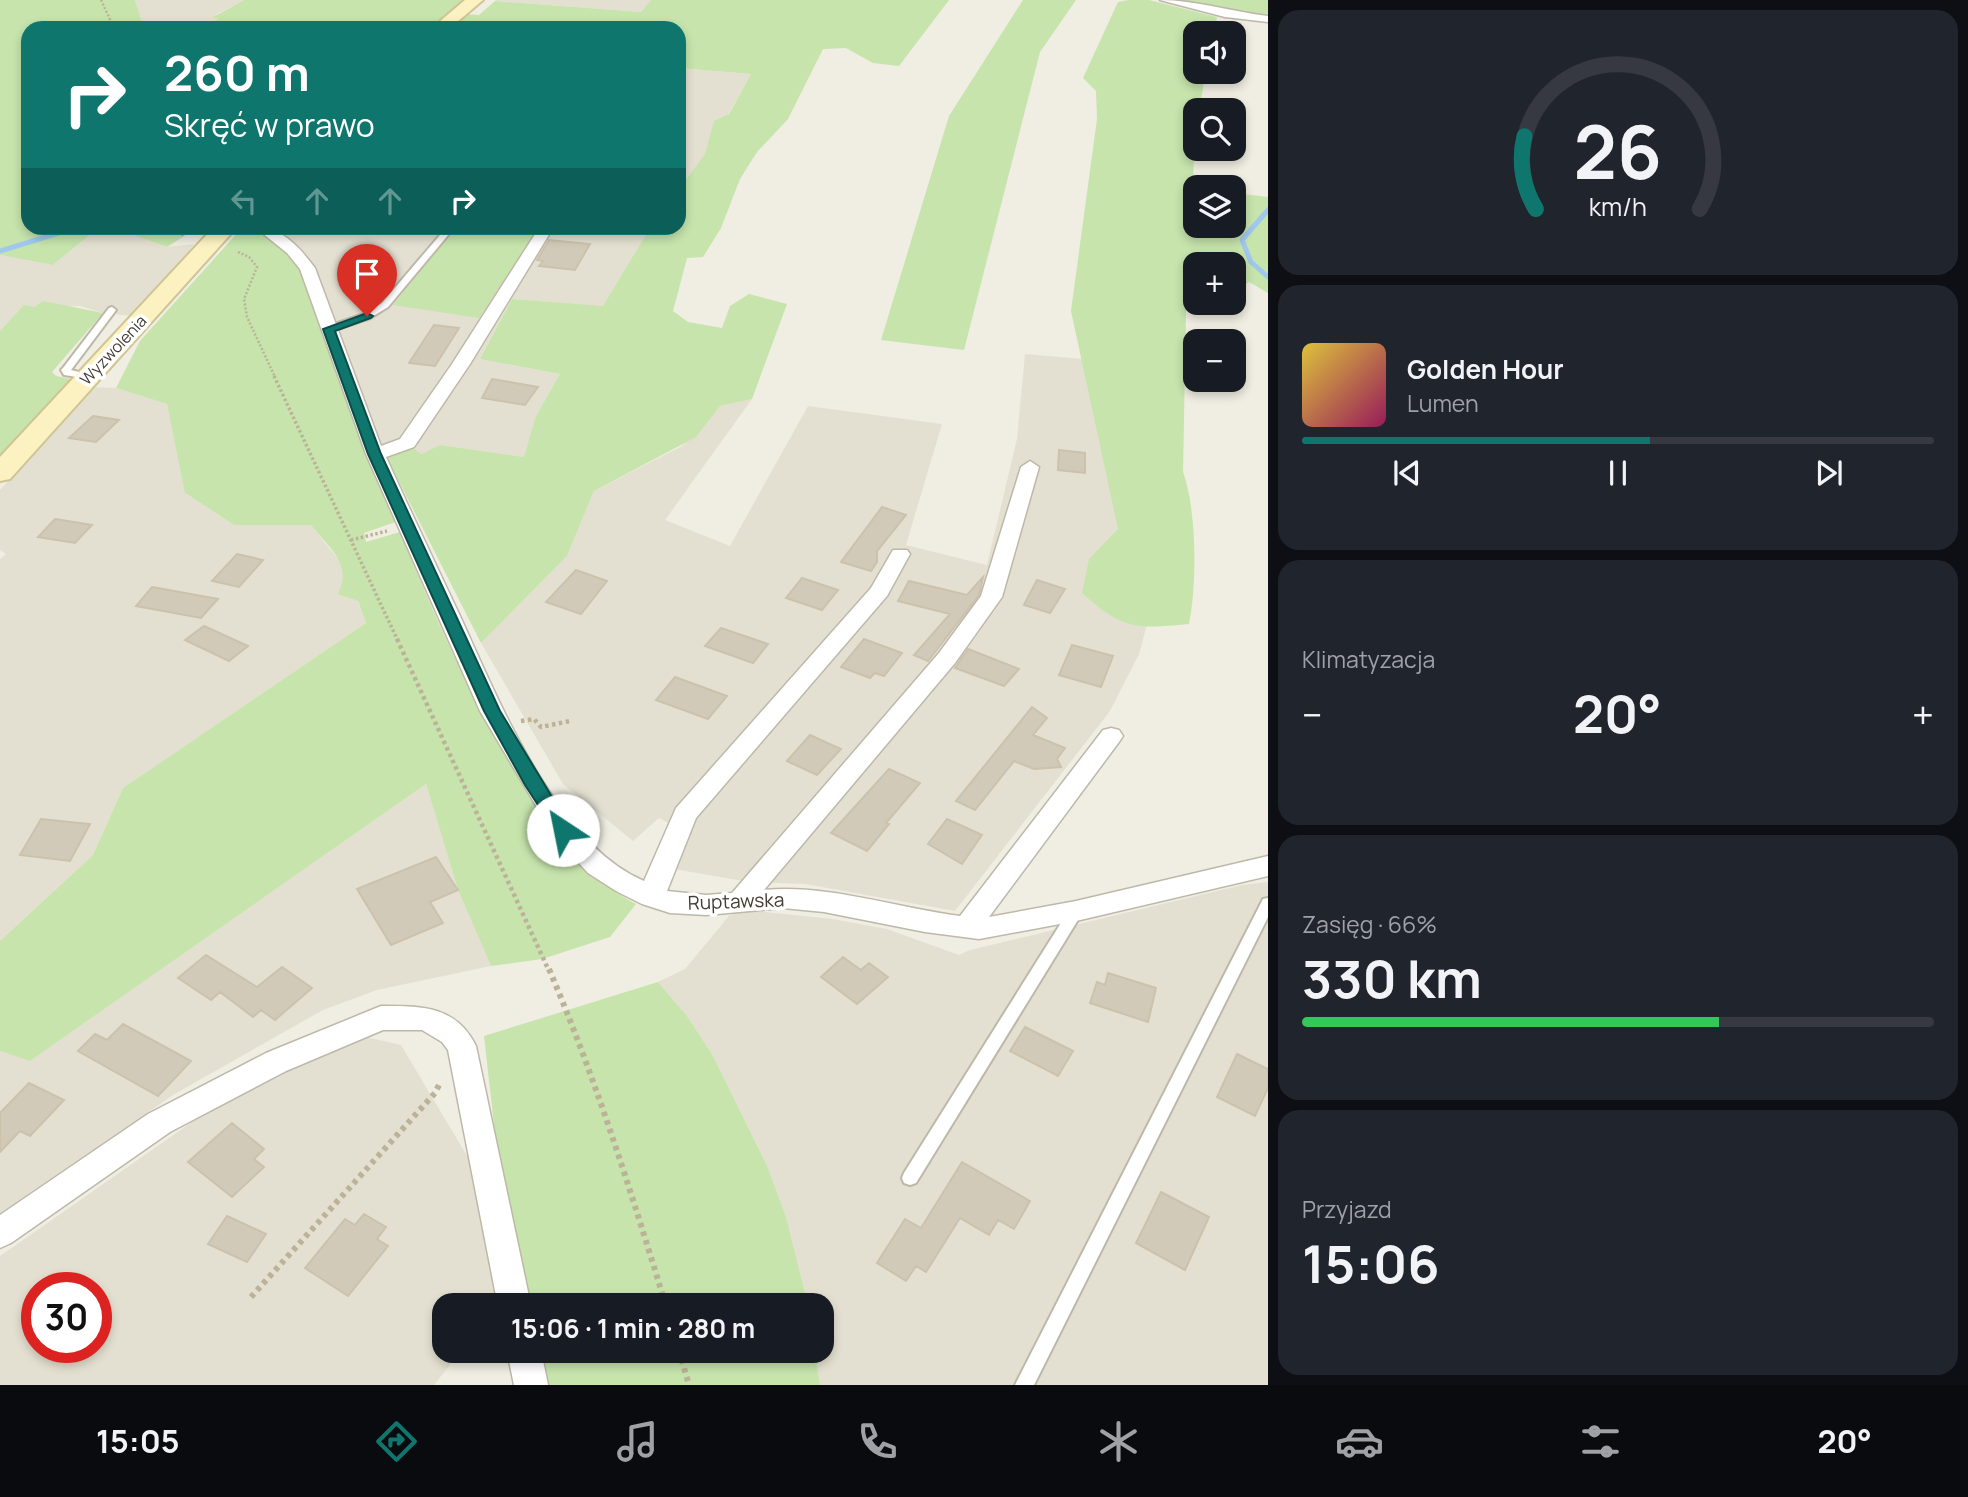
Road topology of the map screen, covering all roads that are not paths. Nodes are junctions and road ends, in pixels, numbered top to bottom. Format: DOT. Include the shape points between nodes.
graph roads {
  1 [pos="475,0"];
  2 [pos="1166,0"];
  3 [pos="1268,19"];
  4 [pos="449,21"];
  5 [pos="219,235"];
  6 [pos="272,235"];
  7 [pos="444,235"];
  8 [pos="543,235"];
  9 [pos="112,310"];
  10 [pos="329,329"];
  11 [pos="88,377"];
  12 [pos="375,454"];
  13 [pos="1030,467"];
  14 [pos="0,473"];
  15 [pos="900,554"];
  16 [pos="1111,736"];
  17 [pos="1268,866"];
  18 [pos="651,897"];
  19 [pos="740,901"];
  20 [pos="1268,903"];
  21 [pos="1076,911"];
  22 [pos="965,929"];
  23 [pos="910,1178"];
  24 [pos="0,1233"];
  25 [pos="512,1293"];
  26 [pos="526,1363"];
  27 [pos="531,1385"];
  28 [pos="1024,1385"];
  1 -- 4 [label="street"];
  2 -- 3 [label="street"];
  5 -- 11 [label="street, Wyzwolenia"];
  6 -- 10 [label="street, Ruptawska" via="307,268"];
  7 -- 10 [label="lane" via="385,305"];
  8 -- 12 [label="street" via="407,443"];
  9 -- 11 [label="lane" via="66,370"];
  10 -- 12 [label="street, Ruptawska"];
  11 -- 14 [label="street, Wyzwolenia"];
  12 -- 18 [label="street, Ruptawska" via="468,661 545,803 597,866"];
  13 -- 19 [label="street" via="990,597 947,658"];
  15 -- 18 [label="street" via="880,591 685,814"];
  16 -- 22 [label="street"];
  17 -- 21 [label="street, Ruptawska"];
  18 -- 19 [label="street, Ruptawska" via="706,905"];
  19 -- 22 [label="street, Ruptawska" via="783,898 824,902"];
  20 -- 28 [label="lane"];
  21 -- 22 [label="street, Ruptawska" via="996,928"];
  21 -- 23 [label="lane"];
  24 -- 25 [label="street" via="159,1124 276,1062 381,1018 427,1018 462,1046"];
  26 -- 27 [label="street"];
}
